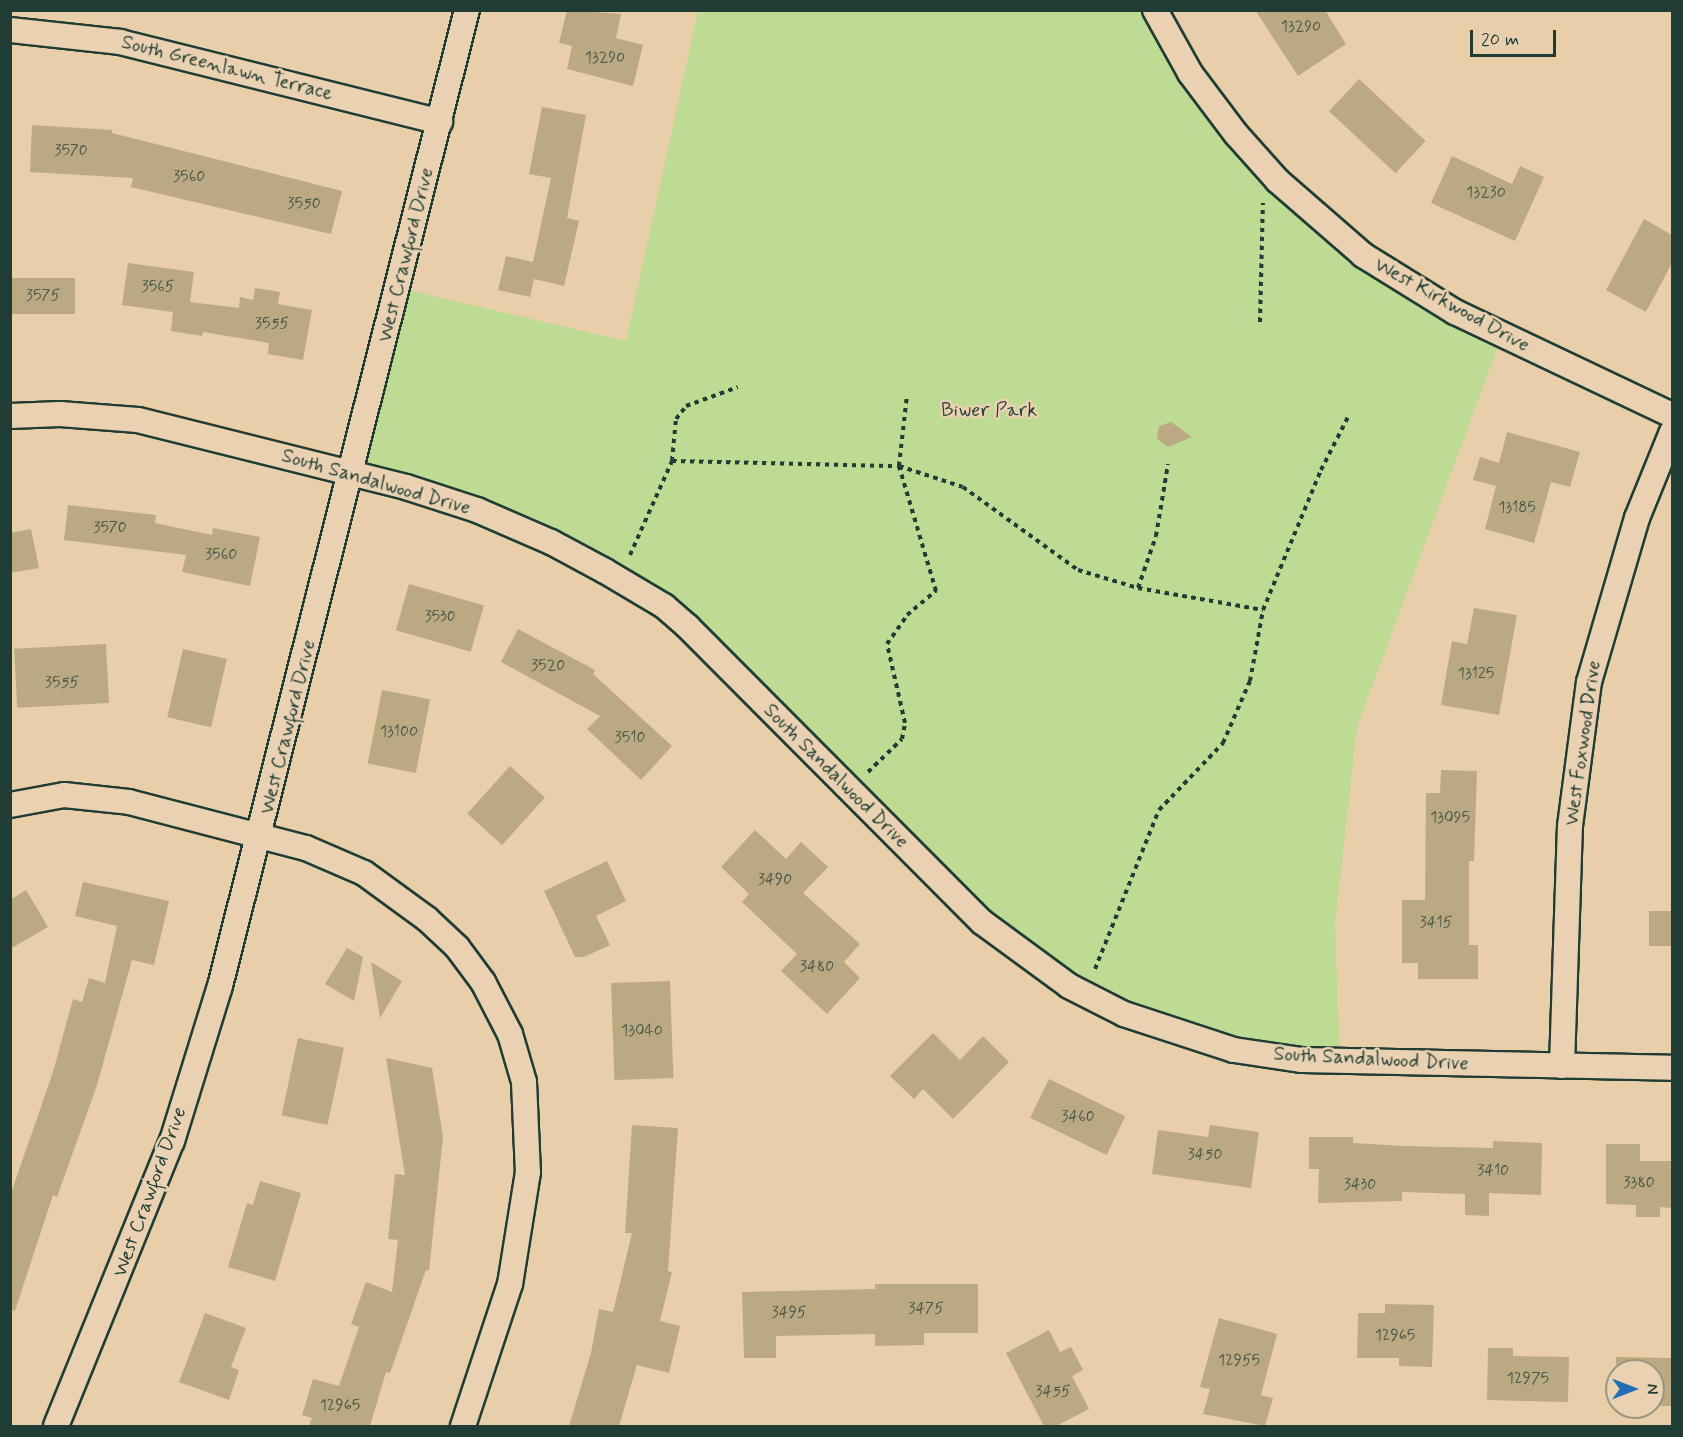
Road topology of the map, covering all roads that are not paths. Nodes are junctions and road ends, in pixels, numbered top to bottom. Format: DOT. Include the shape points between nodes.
graph roads {
  1 [pos="467,10"];
  2 [pos="1155,10"];
  3 [pos="10,30"];
  4 [pos="440,122"];
  5 [pos="1672,415"];
  6 [pos="10,416"];
  7 [pos="1672,432"];
  8 [pos="352,473"];
  9 [pos="10,805"];
  10 [pos="260,836"];
  11 [pos="1562,1066"];
  12 [pos="1672,1068"];
  13 [pos="56,1426"];
  14 [pos="463,1426"];
  1 -- 4 [label="street, West Crawford Drive"];
  2 -- 5 [label="street, West Kirkwood Drive" via="1190,74 1264,166 1320,220 1406,284 1502,336"];
  3 -- 4 [label="street, South Greenlawn Terrace" via="120,42"];
  4 -- 8 [label="street, West Crawford Drive"];
  6 -- 8 [label="street, South Sandalwood Drive" via="60,414 138,420"];
  7 -- 11 [label="street, West Foxwood Drive" via="1637,518 1589,682 1570,826"];
  8 -- 10 [label="street, West Crawford Drive"];
  8 -- 11 [label="street, South Sandalwood Drive" via="477,510 551,542 664,606 981,922 1024,957 1085,995 1162,1029 1234,1050 1302,1060"];
  9 -- 10 [label="street" via="42,797 88,796 129,802"];
  10 -- 13 [label="street, West Crawford Drive" via="172,1141"];
  10 -- 14 [label="street" via="340,861 364,873 427,919 457,947 483,982 510,1034 527,1109 528,1172 523,1222 510,1284"];
  11 -- 12 [label="street, South Sandalwood Drive"];
}
